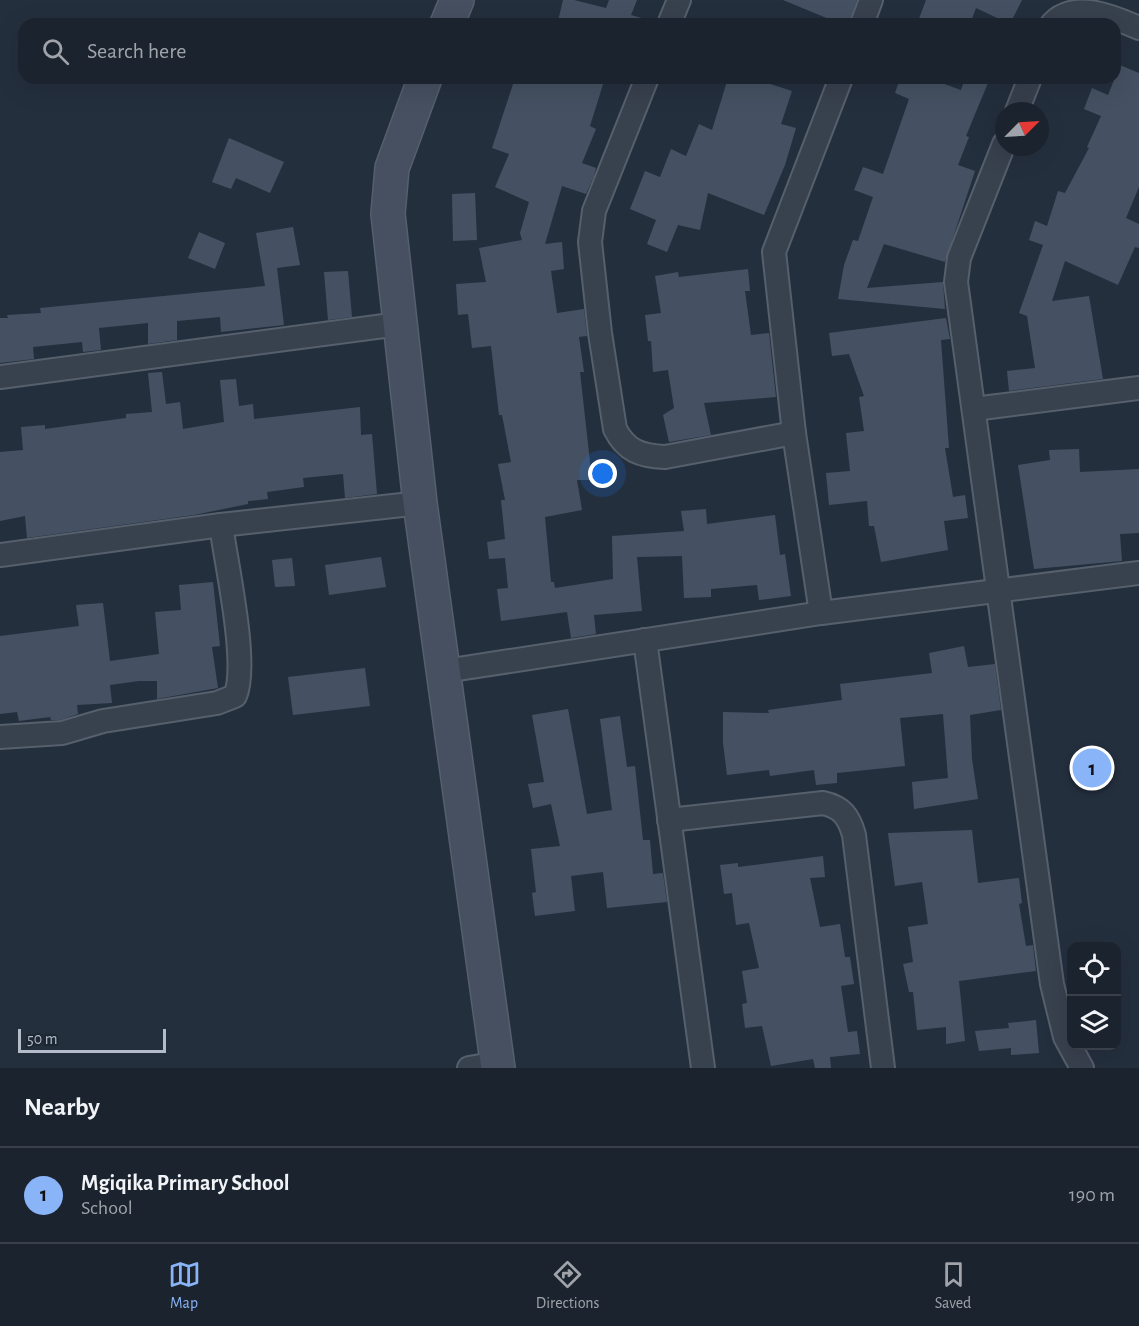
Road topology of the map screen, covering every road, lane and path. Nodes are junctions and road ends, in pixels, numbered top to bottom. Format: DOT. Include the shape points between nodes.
graph roads {
  1 [pos="457,0"];
  2 [pos="679,0"];
  3 [pos="872,0"];
  4 [pos="450,18"];
  5 [pos="672,18"];
  6 [pos="864,18"];
  7 [pos="1057,18"];
  8 [pos="1112,18"];
  9 [pos="1121,21"];
  10 [pos="1139,28"];
  11 [pos="423,84"];
  12 [pos="646,84"];
  13 [pos="839,84"];
  14 [pos="1028,84"];
  15 [pos="1021,102"];
  16 [pos="999,156"];
  17 [pos="399,324"];
  18 [pos="0,377"];
  19 [pos="1139,388"];
  20 [pos="974,409"];
  21 [pos="794,433"];
  22 [pos="420,503"];
  23 [pos="220,525"];
  24 [pos="0,555"];
  25 [pos="1139,573"];
  26 [pos="999,592"];
  27 [pos="821,613"];
  28 [pos="645,640"];
  29 [pos="445,671"];
  30 [pos="0,737"];
  31 [pos="669,820"];
  32 [pos="488,1066"];
  33 [pos="703,1068"];
  34 [pos="883,1068"];
  35 [pos="1082,1068"];
  1 -- 4 [label="street"];
  2 -- 5 [label="street"];
  3 -- 6 [label="street"];
  7 -- 8 [label="street" via="1062,11 1078,5"];
  9 -- 10 [label="street"];
  11 -- 17 [label="street" via="398,146 389,188"];
  12 -- 21 [label="street" via="594,211 590,242 615,429 632,451 665,457"];
  13 -- 21 [label="street" via="774,252"];
  14 -- 15 [label="street"];
  16 -- 20 [label="street" via="956,270"];
  17 -- 18 [label="street"];
  17 -- 22 [label="street"];
  19 -- 20 [label="street"];
  20 -- 26 [label="street"];
  21 -- 27 [label="street"];
  22 -- 23 [label="street"];
  22 -- 29 [label="street"];
  23 -- 24 [label="street"];
  23 -- 30 [label="street" via="240,658 240,681 235,696 217,703 103,721 62,733"];
  25 -- 26 [label="street"];
  26 -- 27 [label="street"];
  26 -- 35 [label="street" via="1052,984 1065,1037"];
  27 -- 28 [label="street"];
  28 -- 29 [label="street"];
  28 -- 31 [label="street"];
  29 -- 32 [label="street"];
  31 -- 33 [label="street"];
  31 -- 34 [label="street" via="823,803 844,813 854,835"];
}
